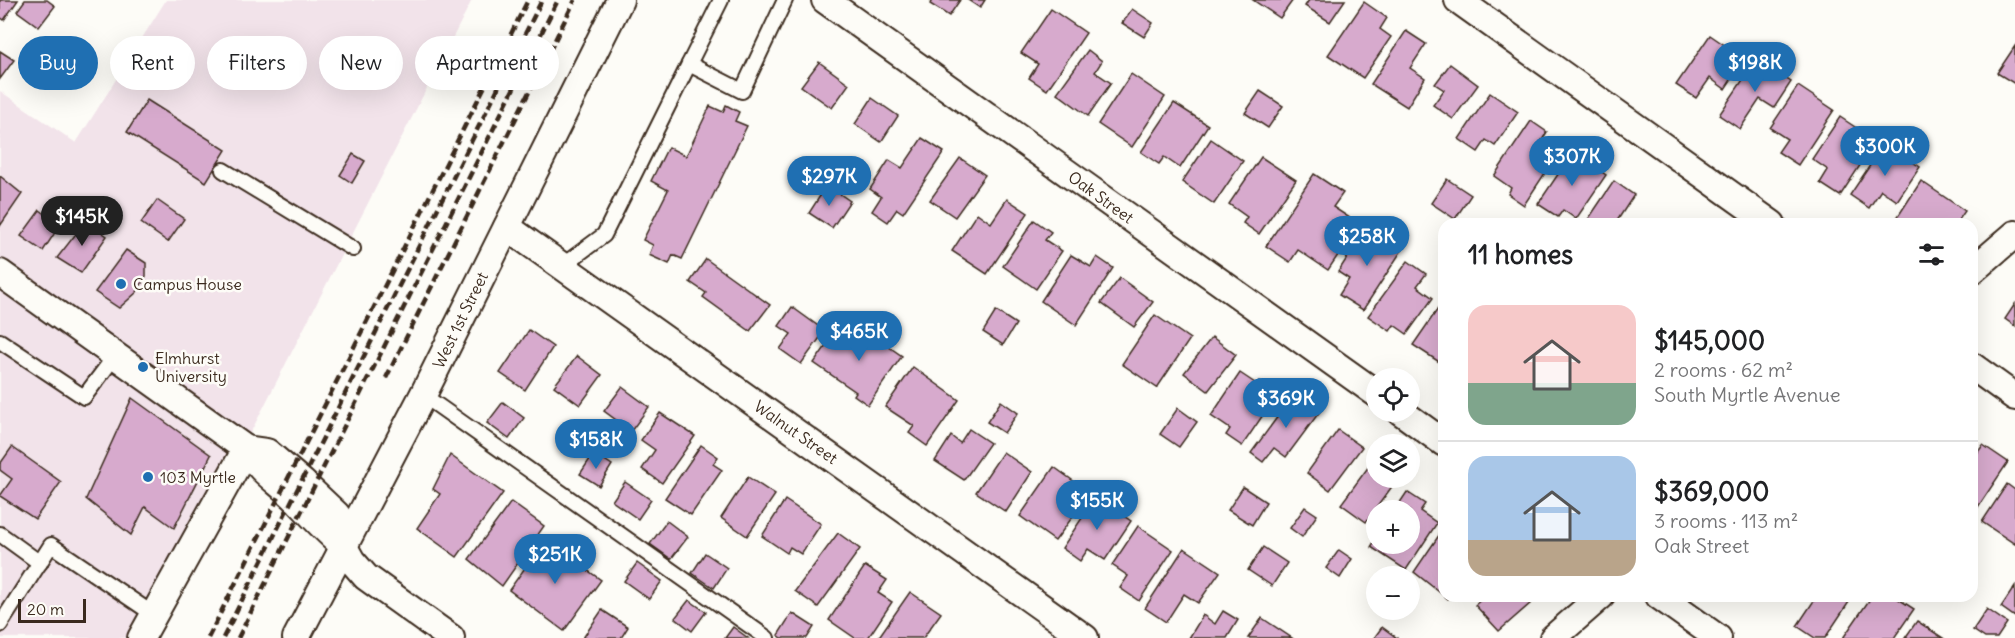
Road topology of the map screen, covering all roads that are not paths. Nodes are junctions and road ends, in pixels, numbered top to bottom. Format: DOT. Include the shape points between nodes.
graph roads {
  1 [pos="620,0"];
  2 [pos="721,0"];
  3 [pos="784,0"];
  4 [pos="825,0"];
  5 [pos="1458,0"];
  6 [pos="689,64"];
  7 [pos="223,170"];
  8 [pos="1764,218"];
  9 [pos="507,226"];
  10 [pos="2015,234"];
  11 [pos="353,249"];
  12 [pos="562,266"];
  13 [pos="1978,266"];
  14 [pos="0,273"];
  15 [pos="0,341"];
  16 [pos="115,356"];
  17 [pos="1978,370"];
  18 [pos="1366,386"];
  19 [pos="423,395"];
  20 [pos="2015,397"];
  21 [pos="1416,422"];
  22 [pos="1438,438"];
  23 [pos="246,449"];
  24 [pos="0,534"];
  25 [pos="344,545"];
  26 [pos="40,563"];
  27 [pos="1594,602"];
  28 [pos="1667,602"];
  29 [pos="153,614"];
  30 [pos="0,625"];
  31 [pos="141,638"];
  32 [pos="296,638"];
  33 [pos="451,638"];
  34 [pos="767,638"];
  35 [pos="1085,638"];
  36 [pos="1552,638"];
  37 [pos="1718,638"];
  1 -- 9 [label="street, West 1st Street"];
  2 -- 6 [label="lane"];
  3 -- 6 [label="lane" via="742,91"];
  4 -- 18 [label="street, Oak Street"];
  5 -- 8 [label="street"];
  6 -- 12 [label="lane" via="604,235"];
  7 -- 11 [label="lane"];
  9 -- 12 [label="street, Walnut Street"];
  9 -- 19 [label="street, West 1st Street"];
  10 -- 13 [label="street"];
  12 -- 35 [label="street, Walnut Street"];
  14 -- 16 [label="street"];
  15 -- 16 [label="lane" via="84,397"];
  16 -- 23 [label="street"];
  17 -- 20 [label="street"];
  19 -- 25 [label="street, West 1st Street"];
  19 -- 34 [label="lane"];
  21 -- 22 [label="street"];
  23 -- 25 [label="street" via="259,470"];
  23 -- 29 [label="street"];
  24 -- 26 [label="lane"];
  25 -- 32 [label="street, West 1st Street"];
  25 -- 33 [label="street" via="366,576"];
  26 -- 29 [label="lane" via="51,545"];
  26 -- 30 [label="lane"];
  27 -- 36 [label="street"];
  28 -- 37 [label="street"];
  29 -- 31 [label="street"];
}
